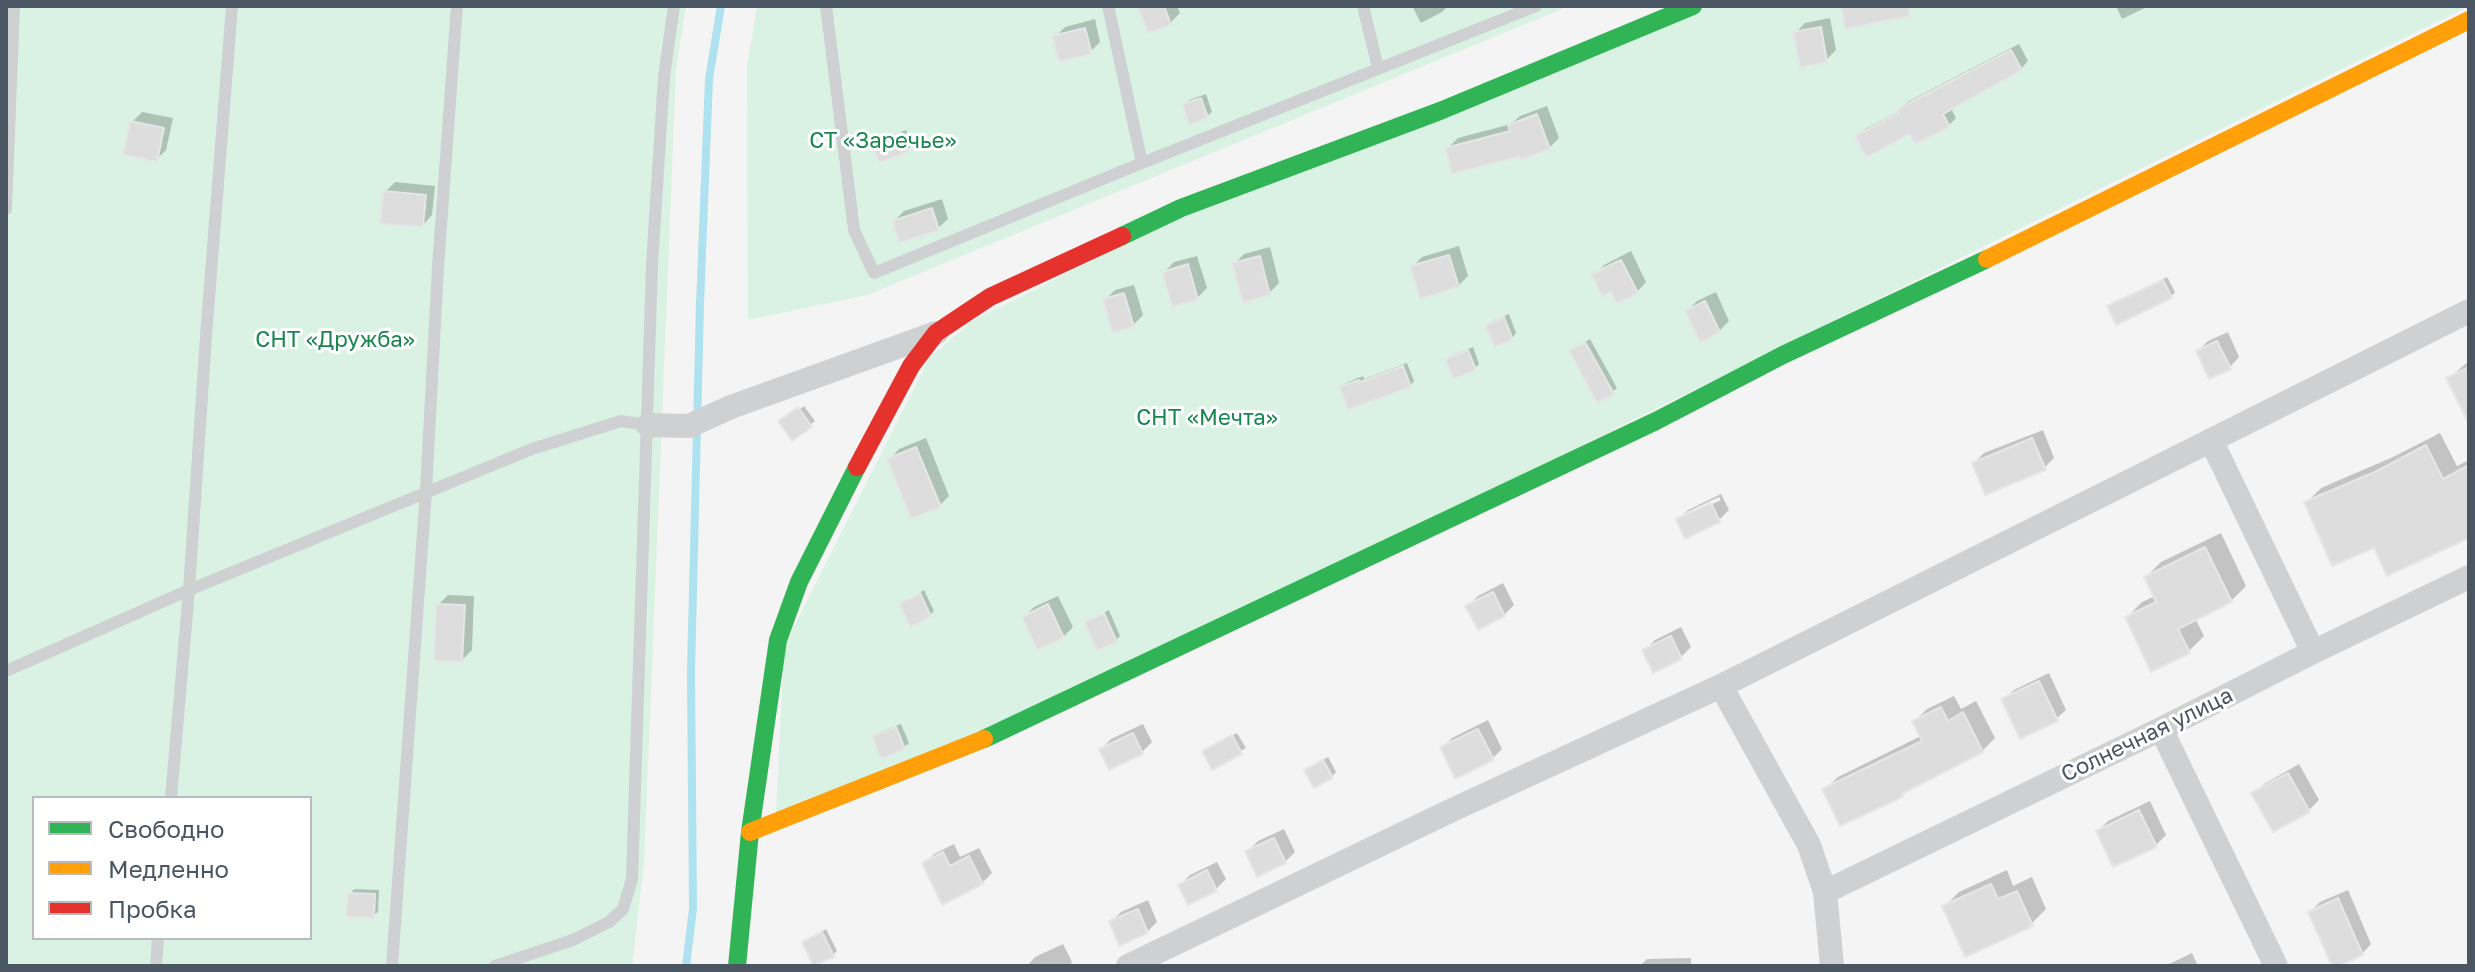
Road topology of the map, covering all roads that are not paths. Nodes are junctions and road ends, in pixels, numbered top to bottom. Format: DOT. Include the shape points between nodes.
graph roads {
  1 [pos="14,6"];
  2 [pos="232,6"];
  3 [pos="457,6"];
  4 [pos="674,6"];
  5 [pos="826,6"];
  6 [pos="1108,6"];
  7 [pos="1363,6"];
  8 [pos="1536,6"];
  9 [pos="1693,6"];
  10 [pos="2469,20"];
  11 [pos="1378,68"];
  12 [pos="1142,163"];
  13 [pos="6,209"];
  14 [pos="2469,311"];
  15 [pos="936,333"];
  16 [pos="648,425"];
  17 [pos="2211,440"];
  18 [pos="426,491"];
  19 [pos="2469,577"];
  20 [pos="189,590"];
  21 [pos="2313,652"];
  22 [pos="6,671"];
  23 [pos="1721,686"];
  24 [pos="2161,729"];
  25 [pos="171,796"];
  26 [pos="750,832"];
  27 [pos="1825,892"];
  28 [pos="158,940"];
  29 [pos="156,966"];
  30 [pos="392,966"];
  31 [pos="495,966"];
  32 [pos="737,966"];
  33 [pos="1128,966"];
  34 [pos="1832,966"];
  35 [pos="2276,966"];
  1 -- 13 [label="lane"];
  2 -- 20 [label="lane"];
  3 -- 18 [label="lane"];
  4 -- 16 [label="lane" via="652,265"];
  5 -- 12 [label="lane" via="854,230 874,273"];
  6 -- 12 [label="lane"];
  7 -- 11 [label="lane"];
  8 -- 11 [label="lane"];
  9 -- 15 [label="street" via="1440,111 1181,208 990,297"];
  10 -- 26 [label="street" via="1656,421 1009,729"];
  11 -- 12 [label="lane"];
  14 -- 17 [label="street"];
  15 -- 16 [label="street" via="689,426"];
  15 -- 26 [label="street" via="883,415 799,582 778,640"];
  16 -- 18 [label="lane" via="621,421"];
  16 -- 31 [label="lane" via="632,879 623,909 609,922"];
  17 -- 21 [label="street"];
  17 -- 23 [label="street"];
  18 -- 20 [label="lane"];
  18 -- 30 [label="lane"];
  19 -- 21 [label="street, Солнечная улица"];
  20 -- 22 [label="lane"];
  20 -- 25 [label="lane"];
  21 -- 24 [label="street, Солнечная улица"];
  23 -- 27 [label="street" via="1809,845"];
  23 -- 33 [label="street"];
  24 -- 27 [label="street, Солнечная улица"];
  24 -- 35 [label="street"];
  26 -- 32 [label="street"];
  27 -- 34 [label="street"];
  28 -- 29 [label="lane"];
}
